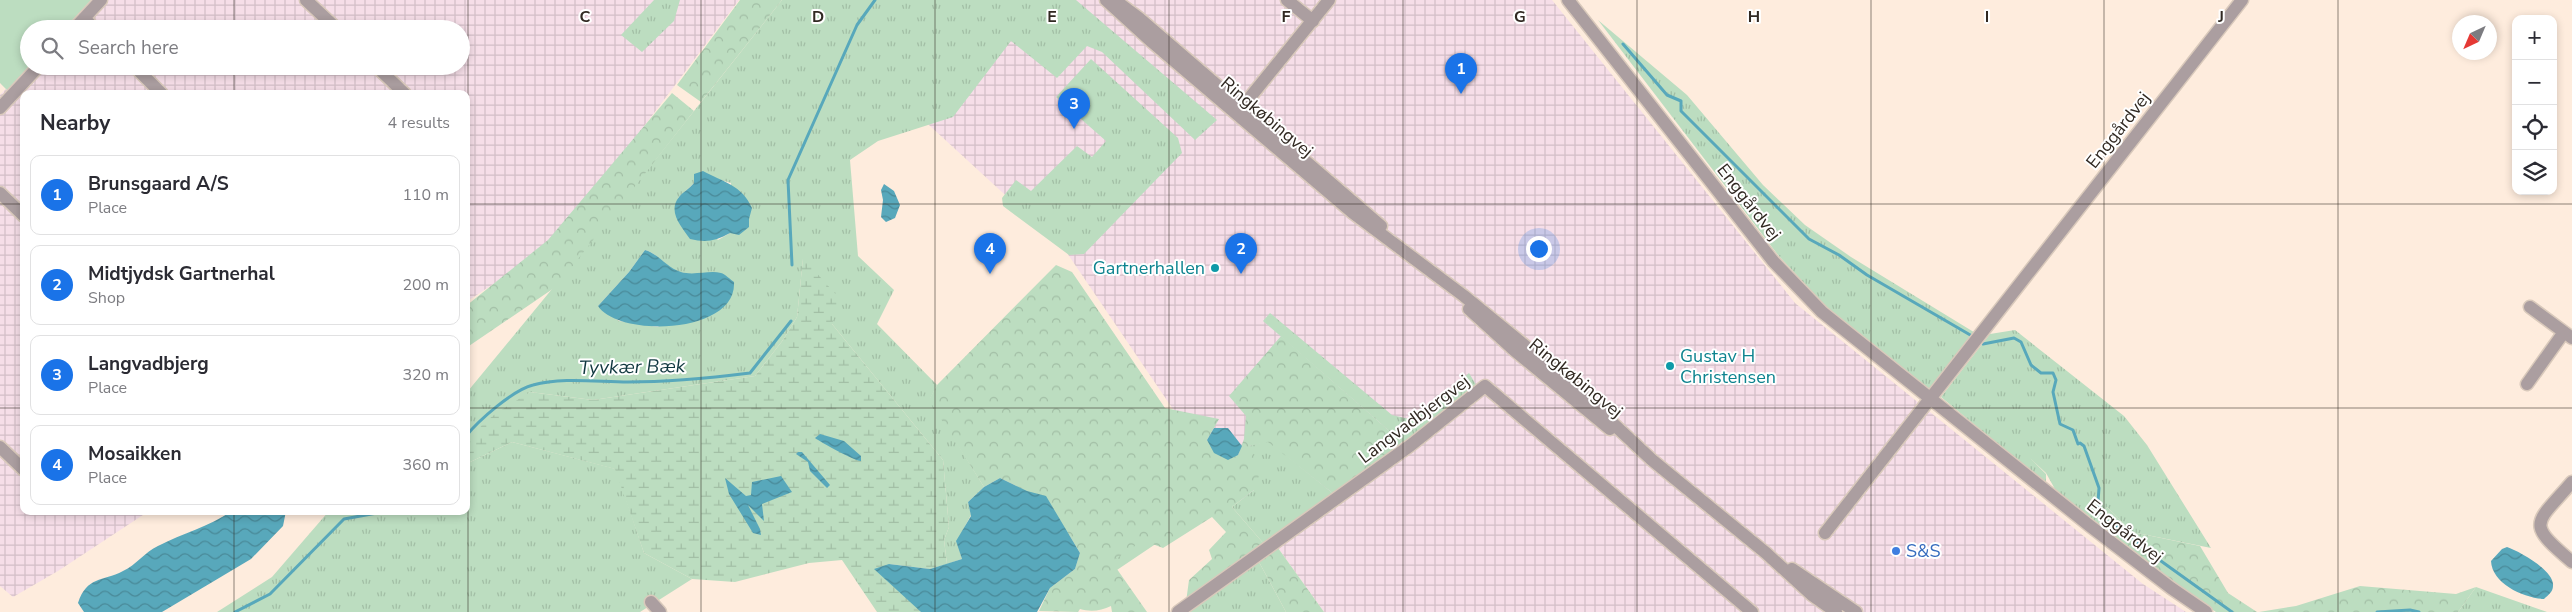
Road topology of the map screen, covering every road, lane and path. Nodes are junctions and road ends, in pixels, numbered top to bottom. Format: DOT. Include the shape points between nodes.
graph roads {
  1 [pos="101,0"];
  2 [pos="306,0"];
  3 [pos="1106,0"];
  4 [pos="1114,0"];
  5 [pos="1287,0"];
  6 [pos="1330,0"];
  7 [pos="1568,0"];
  8 [pos="2242,0"];
  9 [pos="84,18"];
  10 [pos="327,20"];
  11 [pos="1313,20"];
  12 [pos="31,75"];
  13 [pos="143,75"];
  14 [pos="385,75"];
  15 [pos="158,90"];
  16 [pos="401,90"];
  17 [pos="1243,106"];
  18 [pos="0,108"];
  19 [pos="0,193"];
  20 [pos="20,212"];
  21 [pos="1410,254"];
  22 [pos="2530,307"];
  23 [pos="2568,335"];
  24 [pos="2527,384"];
  25 [pos="1930,399"];
  26 [pos="0,447"];
  27 [pos="20,466"];
  28 [pos="2572,482"];
  29 [pos="1825,533"];
  30 [pos="1766,553"];
  31 [pos="2572,562"];
  32 [pos="1827,607"];
  33 [pos="1178,612"];
  34 [pos="1752,612"];
  35 [pos="1836,612"];
  36 [pos="1856,612"];
  37 [pos="2206,612"];
  1 -- 9 [label="street"];
  2 -- 10 [label="street"];
  3 -- 21 [label="street, Ringkøbingvej" via="1353,213"];
  4 -- 17 [label="street, Ringkøbingvej"];
  5 -- 11 [label="street"];
  6 -- 11 [label="street"];
  7 -- 25 [label="street, Enggårdvej" via="1774,261 1822,312"];
  8 -- 25 [label="street, Enggårdvej"];
  11 -- 17 [label="street"];
  12 -- 18 [label="street"];
  13 -- 15 [label="street"];
  14 -- 16 [label="street"];
  17 -- 21 [label="street, Ringkøbingvej" via="1368,213"];
  19 -- 20 [label="street"];
  21 -- 30 [label="street, Ringkøbingvej" via="1561,375 1652,460"];
  22 -- 23 [label="street"];
  23 -- 24 [label="street"];
  25 -- 29 [label="street, Enggårdvej"];
  25 -- 37 [label="street, Enggårdvej" via="2104,538"];
  26 -- 27 [label="street"];
  28 -- 31 [label="street" via="2540,520 2539,530"];
  30 -- 32 [label="street, Ringkøbingvej"];
  30 -- 36 [label="street, Ringkøbingvej"];
  32 -- 35 [label="street, Ringkøbingvej"];
  33 -- 34 [label="street, Langvadbjergvej" via="1411,446 1485,386"];
}
